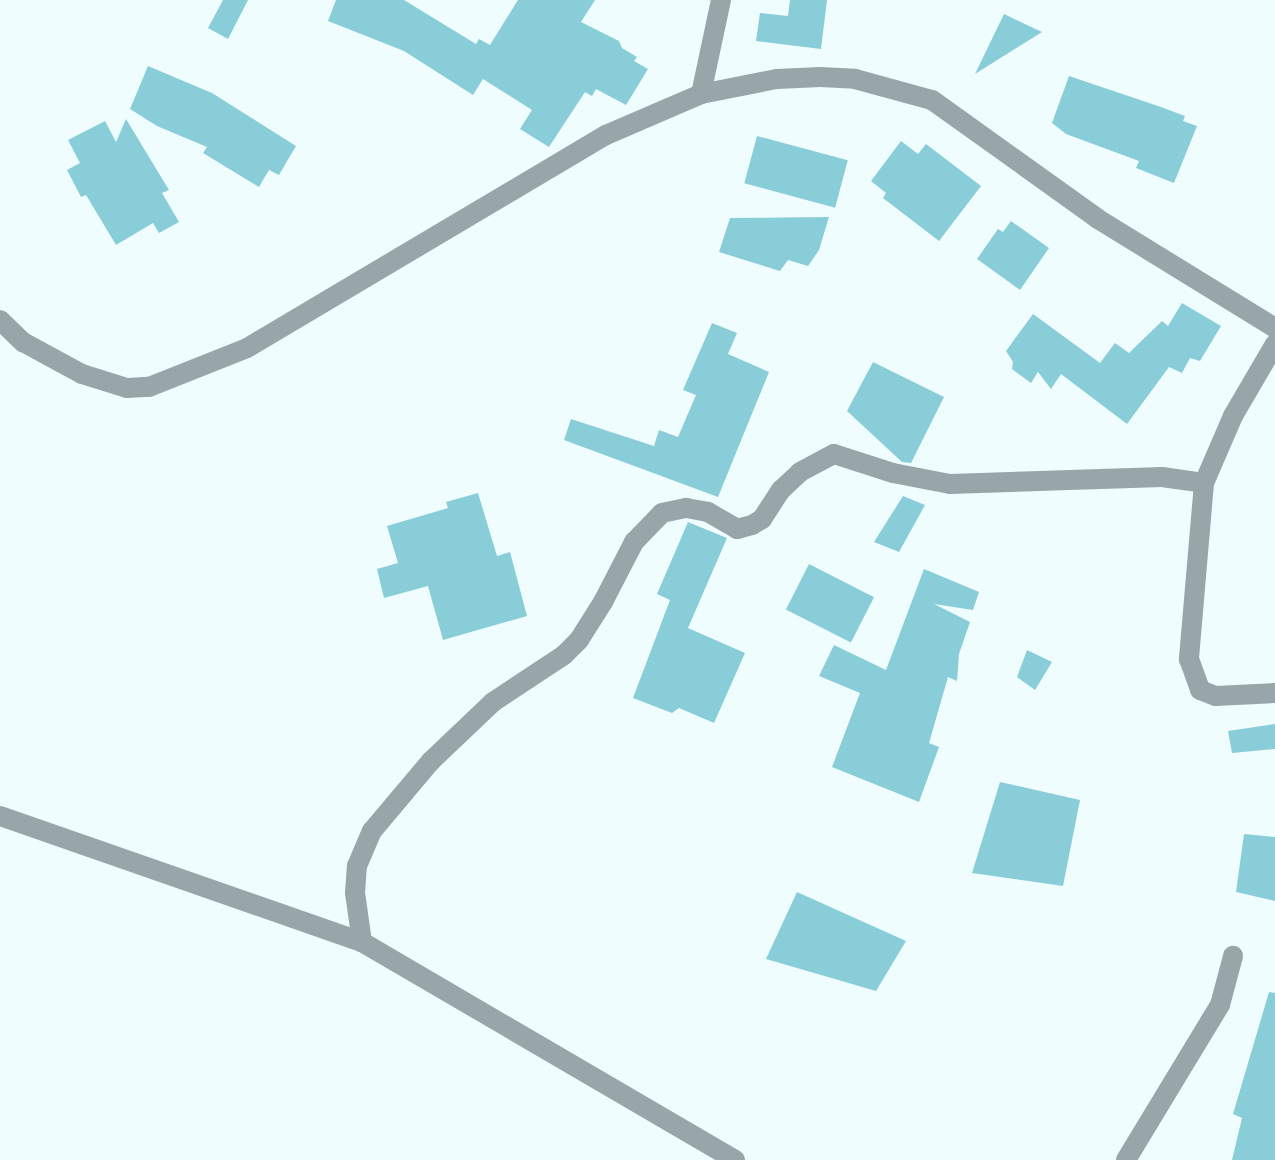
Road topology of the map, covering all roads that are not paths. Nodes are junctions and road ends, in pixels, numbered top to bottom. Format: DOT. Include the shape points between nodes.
graph roads {
  1 [pos="721,0"];
  2 [pos="701,94"];
  3 [pos="0,320"];
  4 [pos="1275,328"];
  5 [pos="1275,344"];
  6 [pos="1204,483"];
  7 [pos="1275,693"];
  8 [pos="0,816"];
  9 [pos="362,942"];
  10 [pos="1233,956"];
  11 [pos="735,1160"];
  12 [pos="1126,1160"];
  1 -- 2 [label="street"];
  2 -- 3 [label="street" via="606,135 247,348 149,387 127,388 82,374 23,342"];
  2 -- 4 [label="street" via="777,79 820,77 855,79 932,100 1098,219"];
  5 -- 6 [label="street" via="1233,416"];
  6 -- 7 [label="street" via="1192,673 1200,690 1216,696"];
  6 -- 9 [label="street" via="1162,477 950,484 834,454 800,472 752,525 737,529 708,512 686,508 662,513 634,542 579,640 493,702 431,761 372,831 357,866"];
  8 -- 9 [label="street"];
  9 -- 11 [label="street"];
  10 -- 12 [label="street" via="1220,1005"];
}
